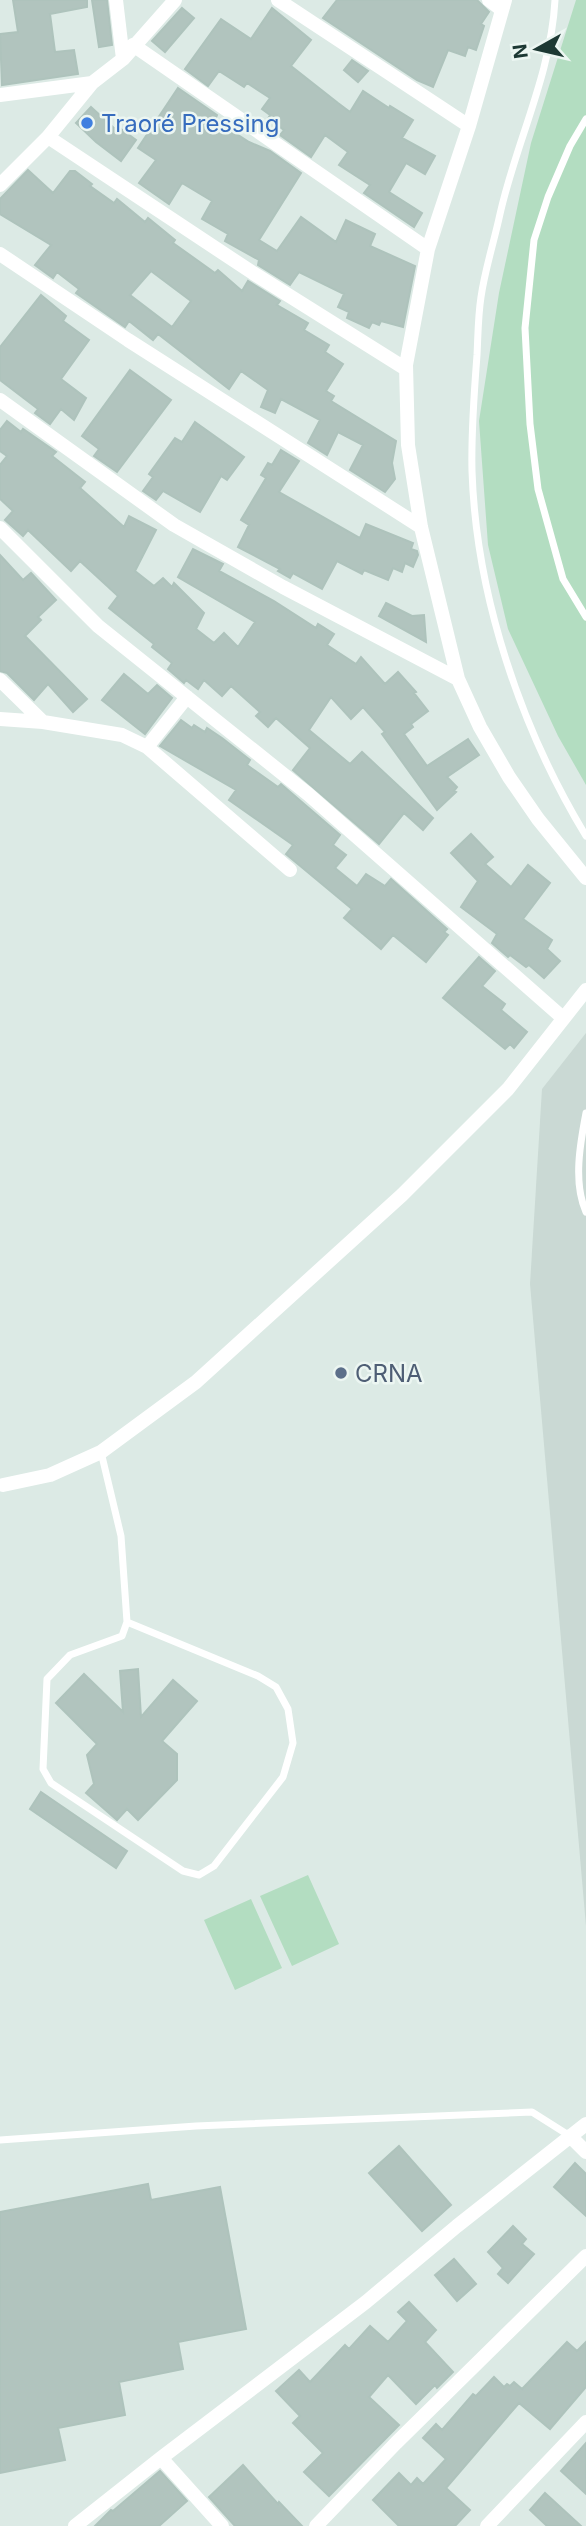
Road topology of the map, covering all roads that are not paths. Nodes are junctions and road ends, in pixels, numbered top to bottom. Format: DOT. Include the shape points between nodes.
graph roads {
  1 [pos="116,0"];
  2 [pos="175,0"];
  3 [pos="278,0"];
  4 [pos="489,0"];
  5 [pos="555,0"];
  6 [pos="504,5"];
  7 [pos="133,45"];
  8 [pos="123,59"];
  9 [pos="92,83"];
  10 [pos="0,95"];
  11 [pos="586,118"];
  12 [pos="469,126"];
  13 [pos="48,137"];
  14 [pos="0,184"];
  15 [pos="428,249"];
  16 [pos="0,254"];
  17 [pos="406,369"];
  18 [pos="0,400"];
  19 [pos="421,527"];
  20 [pos="0,528"];
  21 [pos="586,617"];
  22 [pos="458,679"];
  23 [pos="0,680"];
  24 [pos="187,697"];
  25 [pos="0,719"];
  26 [pos="43,722"];
  27 [pos="147,747"];
  28 [pos="586,836"];
  29 [pos="290,870"];
  30 [pos="586,878"];
  31 [pos="586,989"];
  32 [pos="564,1018"];
  33 [pos="586,1113"];
  34 [pos="586,1212"];
  35 [pos="101,1452"];
  36 [pos="3,1485"];
  37 [pos="127,1622"];
  38 [pos="586,2124"];
  39 [pos="570,2136"];
  40 [pos="0,2140"];
  41 [pos="586,2152"];
  42 [pos="586,2256"];
  43 [pos="586,2422"];
  44 [pos="161,2458"];
  45 [pos="75,2526"];
  46 [pos="222,2526"];
  47 [pos="316,2526"];
  48 [pos="486,2526"];
  1 -- 8 [label="street"];
  2 -- 7 [label="street"];
  3 -- 12 [label="street"];
  4 -- 6 [label="street"];
  5 -- 28 [label="lane" via="545,67 506,186 481,296 472,402 472,472 478,534 506,655 531,727"];
  6 -- 12 [label="street"];
  7 -- 8 [label="street"];
  7 -- 15 [label="street"];
  8 -- 9 [label="street"];
  9 -- 10 [label="street"];
  9 -- 13 [label="street"];
  11 -- 21 [label="lane" via="548,197 534,240 525,328 538,489 563,579"];
  12 -- 15 [label="street"];
  13 -- 14 [label="street"];
  13 -- 17 [label="street"];
  15 -- 17 [label="street"];
  16 -- 19 [label="street"];
  17 -- 19 [label="street" via="408,445"];
  18 -- 22 [label="street" via="174,525"];
  19 -- 22 [label="street"];
  20 -- 24 [label="street" via="99,625"];
  22 -- 30 [label="street" via="509,777"];
  23 -- 26 [label="street"];
  24 -- 27 [label="street"];
  24 -- 32 [label="street" via="308,794"];
  25 -- 26 [label="street"];
  26 -- 27 [label="street" via="122,735"];
  27 -- 29 [label="street"];
  31 -- 32 [label="street"];
  32 -- 35 [label="street" via="508,1089 402,1195 196,1382"];
  33 -- 34 [label="lane" via="579,1149 581,1201"];
  35 -- 36 [label="street" via="50,1475"];
  35 -- 37 [label="lane" via="121,1536"];
  37 -- 37 [label="lane" via="258,1676 276,1687 288,1709 293,1743 283,1777 214,1866 199,1875 183,1871 51,1783 43,1769 47,1679 70,1655 122,1636"];
  38 -- 39 [label="street"];
  39 -- 40 [label="lane" via="532,2112 196,2126"];
  39 -- 41 [label="street"];
  39 -- 44 [label="street" via="366,2302"];
  42 -- 47 [label="street"];
  43 -- 48 [label="street"];
  44 -- 45 [label="street"];
  44 -- 46 [label="street"];
}
